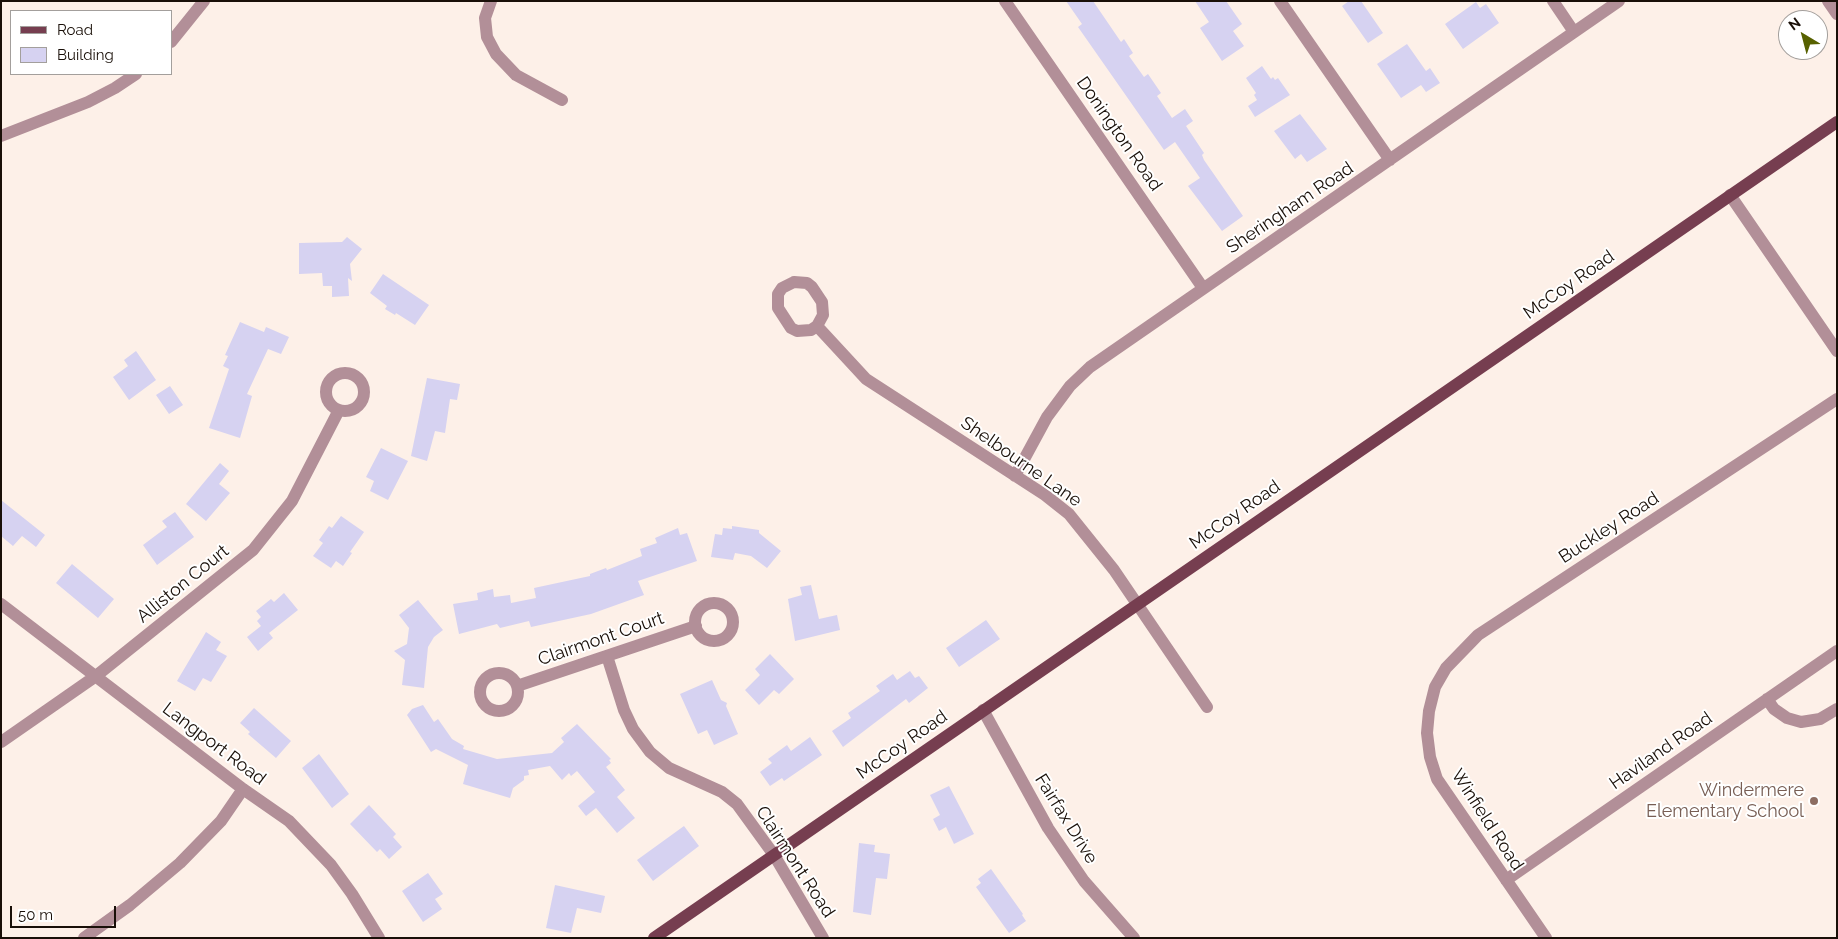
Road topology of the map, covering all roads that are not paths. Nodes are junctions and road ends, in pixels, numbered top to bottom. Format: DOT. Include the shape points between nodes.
graph roads {
  1 [pos="204,1"];
  2 [pos="491,1"];
  3 [pos="1005,1"];
  4 [pos="1280,1"];
  5 [pos="1552,1"];
  6 [pos="1619,1"];
  7 [pos="1828,1"];
  8 [pos="1837,14"];
  9 [pos="1574,32"];
  10 [pos="172,41"];
  11 [pos="135,75"];
  12 [pos="562,100"];
  13 [pos="1837,122"];
  14 [pos="1,136"];
  15 [pos="1390,160"];
  16 [pos="1730,195"];
  17 [pos="1203,288"];
  18 [pos="817,326"];
  19 [pos="1837,351"];
  20 [pos="1837,399"];
  21 [pos="338,410"];
  22 [pos="1015,476"];
  23 [pos="1,604"];
  24 [pos="1136,604"];
  25 [pos="696,626"];
  26 [pos="1837,651"];
  27 [pos="607,656"];
  28 [pos="96,676"];
  29 [pos="517,686"];
  30 [pos="1767,699"];
  31 [pos="1207,707"];
  32 [pos="1837,709"];
  33 [pos="983,710"];
  34 [pos="1429,711"];
  35 [pos="1,742"];
  36 [pos="243,789"];
  37 [pos="774,855"];
  38 [pos="1506,880"];
  39 [pos="84,938"];
  40 [pos="379,938"];
  41 [pos="654,938"];
  42 [pos="823,938"];
  43 [pos="1134,938"];
  44 [pos="1546,938"];
  1 -- 10 [label="street"];
  2 -- 12 [label="street" via="485,18 487,37 496,54 516,75"];
  3 -- 17 [label="street, Donington Road"];
  4 -- 15 [label="street"];
  5 -- 9 [label="street"];
  6 -- 9 [label="street, Sheringham Road"];
  7 -- 8 [label="street"];
  9 -- 15 [label="street, Sheringham Road"];
  11 -- 14 [label="street" via="88,102"];
  13 -- 16 [label="main road, McCoy Road"];
  15 -- 17 [label="street, Sheringham Road"];
  16 -- 19 [label="street"];
  16 -- 24 [label="main road, McCoy Road"];
  17 -- 22 [label="street, Sheringham Road" via="1077,379 1047,417"];
  18 -- 22 [label="street, Shelbourne Lane" via="866,379"];
  20 -- 34 [label="street, Buckley Road" via="1478,635 1446,668 1435,687"];
  21 -- 28 [label="street, Alliston Court" via="292,501 253,550"];
  22 -- 24 [label="street, Shelbourne Lane" via="1080,526"];
  23 -- 28 [label="street, Langport Road"];
  24 -- 31 [label="street, Shelbourne Lane"];
  24 -- 33 [label="main road, McCoy Road"];
  25 -- 27 [label="street, Clairmont Court"];
  26 -- 30 [label="street, Haviland Road"];
  27 -- 29 [label="street, Clairmont Court"];
  27 -- 37 [label="street, Clairmont Road" via="624,710 650,752 669,768 729,798"];
  28 -- 35 [label="street, Alliston Court"];
  28 -- 36 [label="street, Langport Road"];
  30 -- 32 [label="street" via="1774,709 1800,722 1820,719"];
  30 -- 38 [label="street, Haviland Road"];
  33 -- 37 [label="main road, McCoy Road"];
  33 -- 43 [label="street, Fairfax Drive" via="1048,828 1084,880"];
  34 -- 38 [label="street, Winfield Road" via="1430,758 1438,779"];
  36 -- 39 [label="street" via="221,821 180,863"];
  36 -- 40 [label="street, Langport Road" via="289,821 311,843 352,894"];
  37 -- 41 [label="main road, McCoy Road"];
  37 -- 42 [label="street, Clairmont Road"];
  38 -- 44 [label="street, Winfield Road"];
}
